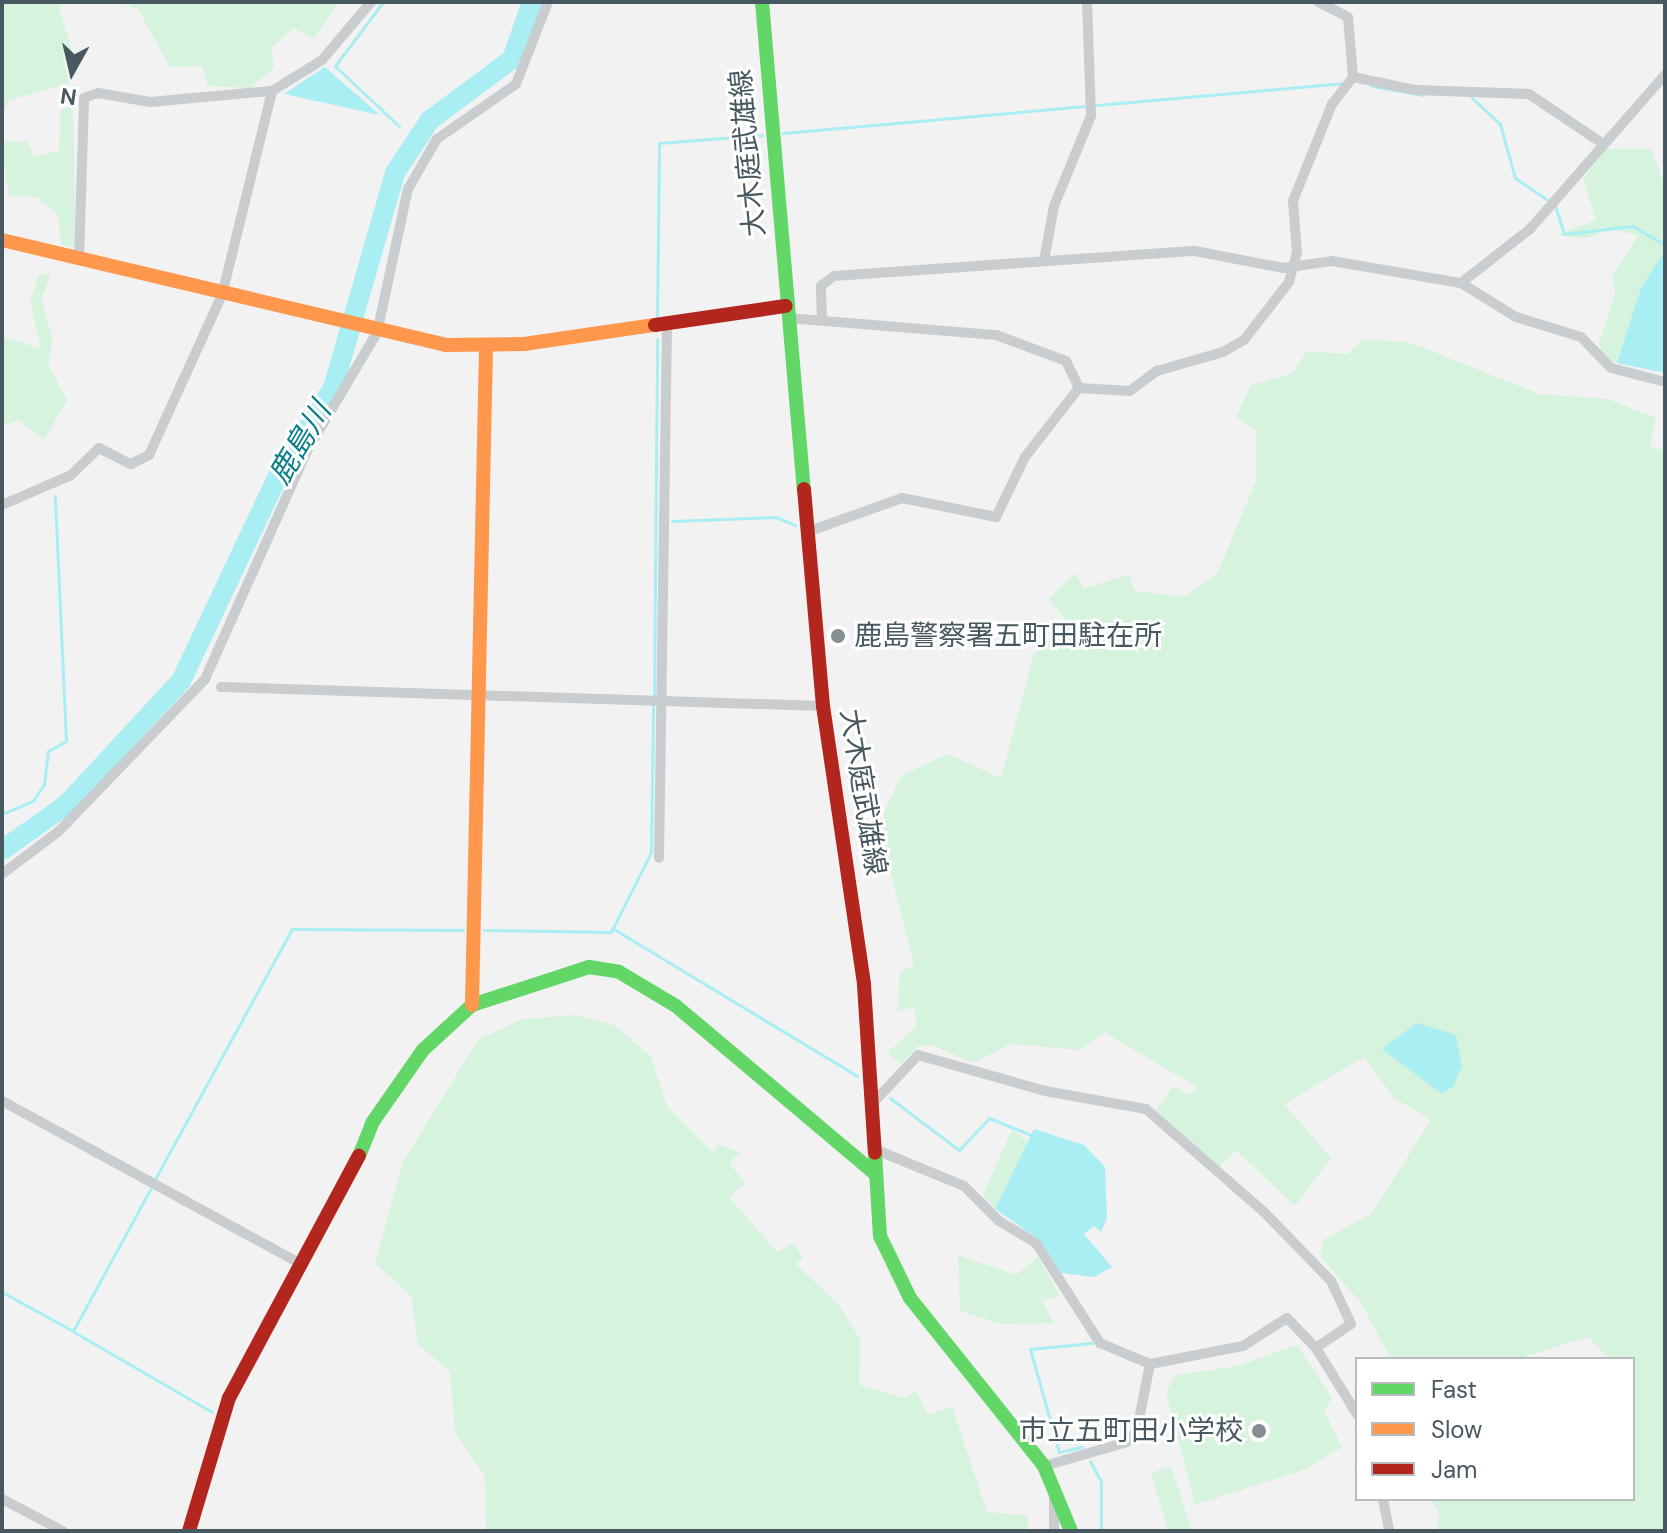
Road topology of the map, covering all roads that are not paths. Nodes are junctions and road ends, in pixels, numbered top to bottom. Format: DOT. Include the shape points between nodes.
graph roads {
  1 [pos="371,2"];
  2 [pos="548,2"];
  3 [pos="762,2"];
  4 [pos="1087,2"];
  5 [pos="1319,2"];
  6 [pos="1665,75"];
  7 [pos="1353,77"];
  8 [pos="272,91"];
  9 [pos="1602,143"];
  10 [pos="2,240"];
  11 [pos="79,260"];
  12 [pos="1044,261"];
  13 [pos="1295,269"];
  14 [pos="1461,283"];
  15 [pos="222,295"];
  16 [pos="787,312"];
  17 [pos="822,319"];
  18 [pos="667,323"];
  19 [pos="377,333"];
  20 [pos="486,348"];
  21 [pos="1665,382"];
  22 [pos="1079,388"];
  23 [pos="2,505"];
  24 [pos="807,532"];
  25 [pos="221,687"];
  26 [pos="479,694"];
  27 [pos="662,700"];
  28 [pos="823,706"];
  29 [pos="659,858"];
  30 [pos="2,874"];
  31 [pos="472,1005"];
  32 [pos="2,1101"];
  33 [pos="870,1106"];
  34 [pos="874,1149"];
  35 [pos="874,1173"];
  36 [pos="303,1265"];
  37 [pos="1316,1348"];
  38 [pos="1150,1364"];
  39 [pos="1355,1411"];
  40 [pos="1044,1466"];
  41 [pos="1055,1488"];
  42 [pos="2,1499"];
  43 [pos="1383,1501"];
  44 [pos="63,1531"];
  45 [pos="189,1531"];
  46 [pos="1054,1531"];
  47 [pos="1071,1531"];
  48 [pos="1389,1531"];
  1 -- 8 [label="street" via="322,60"];
  2 -- 19 [label="street" via="516,84 437,139 408,189"];
  3 -- 16 [label="street, 大木庭武雄線"];
  4 -- 12 [label="street" via="1091,106 1050,219"];
  5 -- 7 [label="street" via="1348,17"];
  6 -- 9 [label="street"];
  7 -- 9 [label="street" via="1415,90 1442,85 1529,94"];
  7 -- 13 [label="street" via="1332,104 1293,201"];
  8 -- 11 [label="street" via="150,102 98,93 84,98"];
  8 -- 15 [label="street"];
  9 -- 14 [label="street" via="1530,229"];
  10 -- 11 [label="street"];
  11 -- 15 [label="street"];
  12 -- 13 [label="street" via="1195,251"];
  12 -- 17 [label="street" via="834,276 821,286"];
  13 -- 14 [label="street" via="1332,261"];
  13 -- 22 [label="street" via="1244,340 1157,371 1130,391"];
  14 -- 21 [label="street" via="1516,317 1581,337 1611,368"];
  15 -- 19 [label="street"];
  15 -- 23 [label="street" via="141,464 99,448 71,475"];
  16 -- 17 [label="street"];
  16 -- 18 [label="street"];
  16 -- 24 [label="street, 大木庭武雄線"];
  17 -- 22 [label="street" via="996,335 1066,361"];
  18 -- 20 [label="street"];
  18 -- 27 [label="street"];
  19 -- 20 [label="street"];
  19 -- 30 [label="street" via="308,449 205,679 58,832"];
  20 -- 26 [label="street"];
  22 -- 24 [label="street" via="1025,457 996,517 937,499 902,498"];
  24 -- 28 [label="street, 大木庭武雄線"];
  25 -- 26 [label="street"];
  26 -- 27 [label="street"];
  26 -- 31 [label="street"];
  27 -- 28 [label="street"];
  27 -- 29 [label="street"];
  28 -- 33 [label="street, 大木庭武雄線" via="857,925"];
  31 -- 35 [label="street" via="589,967 619,972 676,1006"];
  31 -- 36 [label="street" via="393,1088"];
  32 -- 36 [label="street"];
  33 -- 34 [label="street, 大木庭武雄線"];
  33 -- 37 [label="street" via="918,1055 1045,1091 1146,1109 1331,1281 1351,1324"];
  34 -- 35 [label="street, 大木庭武雄線"];
  34 -- 38 [label="street" via="964,1186 999,1221 1036,1243 1100,1343"];
  35 -- 40 [label="street, 大木庭武雄線" via="880,1236 893,1270"];
  36 -- 45 [label="street" via="229,1398"];
  37 -- 38 [label="street" via="1287,1318 1243,1346"];
  37 -- 39 [label="street"];
  38 -- 40 [label="street" via="1137,1429 1127,1442"];
  40 -- 41 [label="street, 大木庭武雄線"];
  41 -- 46 [label="street"];
  41 -- 47 [label="street, 大木庭武雄線"];
  42 -- 44 [label="street"];
  43 -- 48 [label="street"];
}
